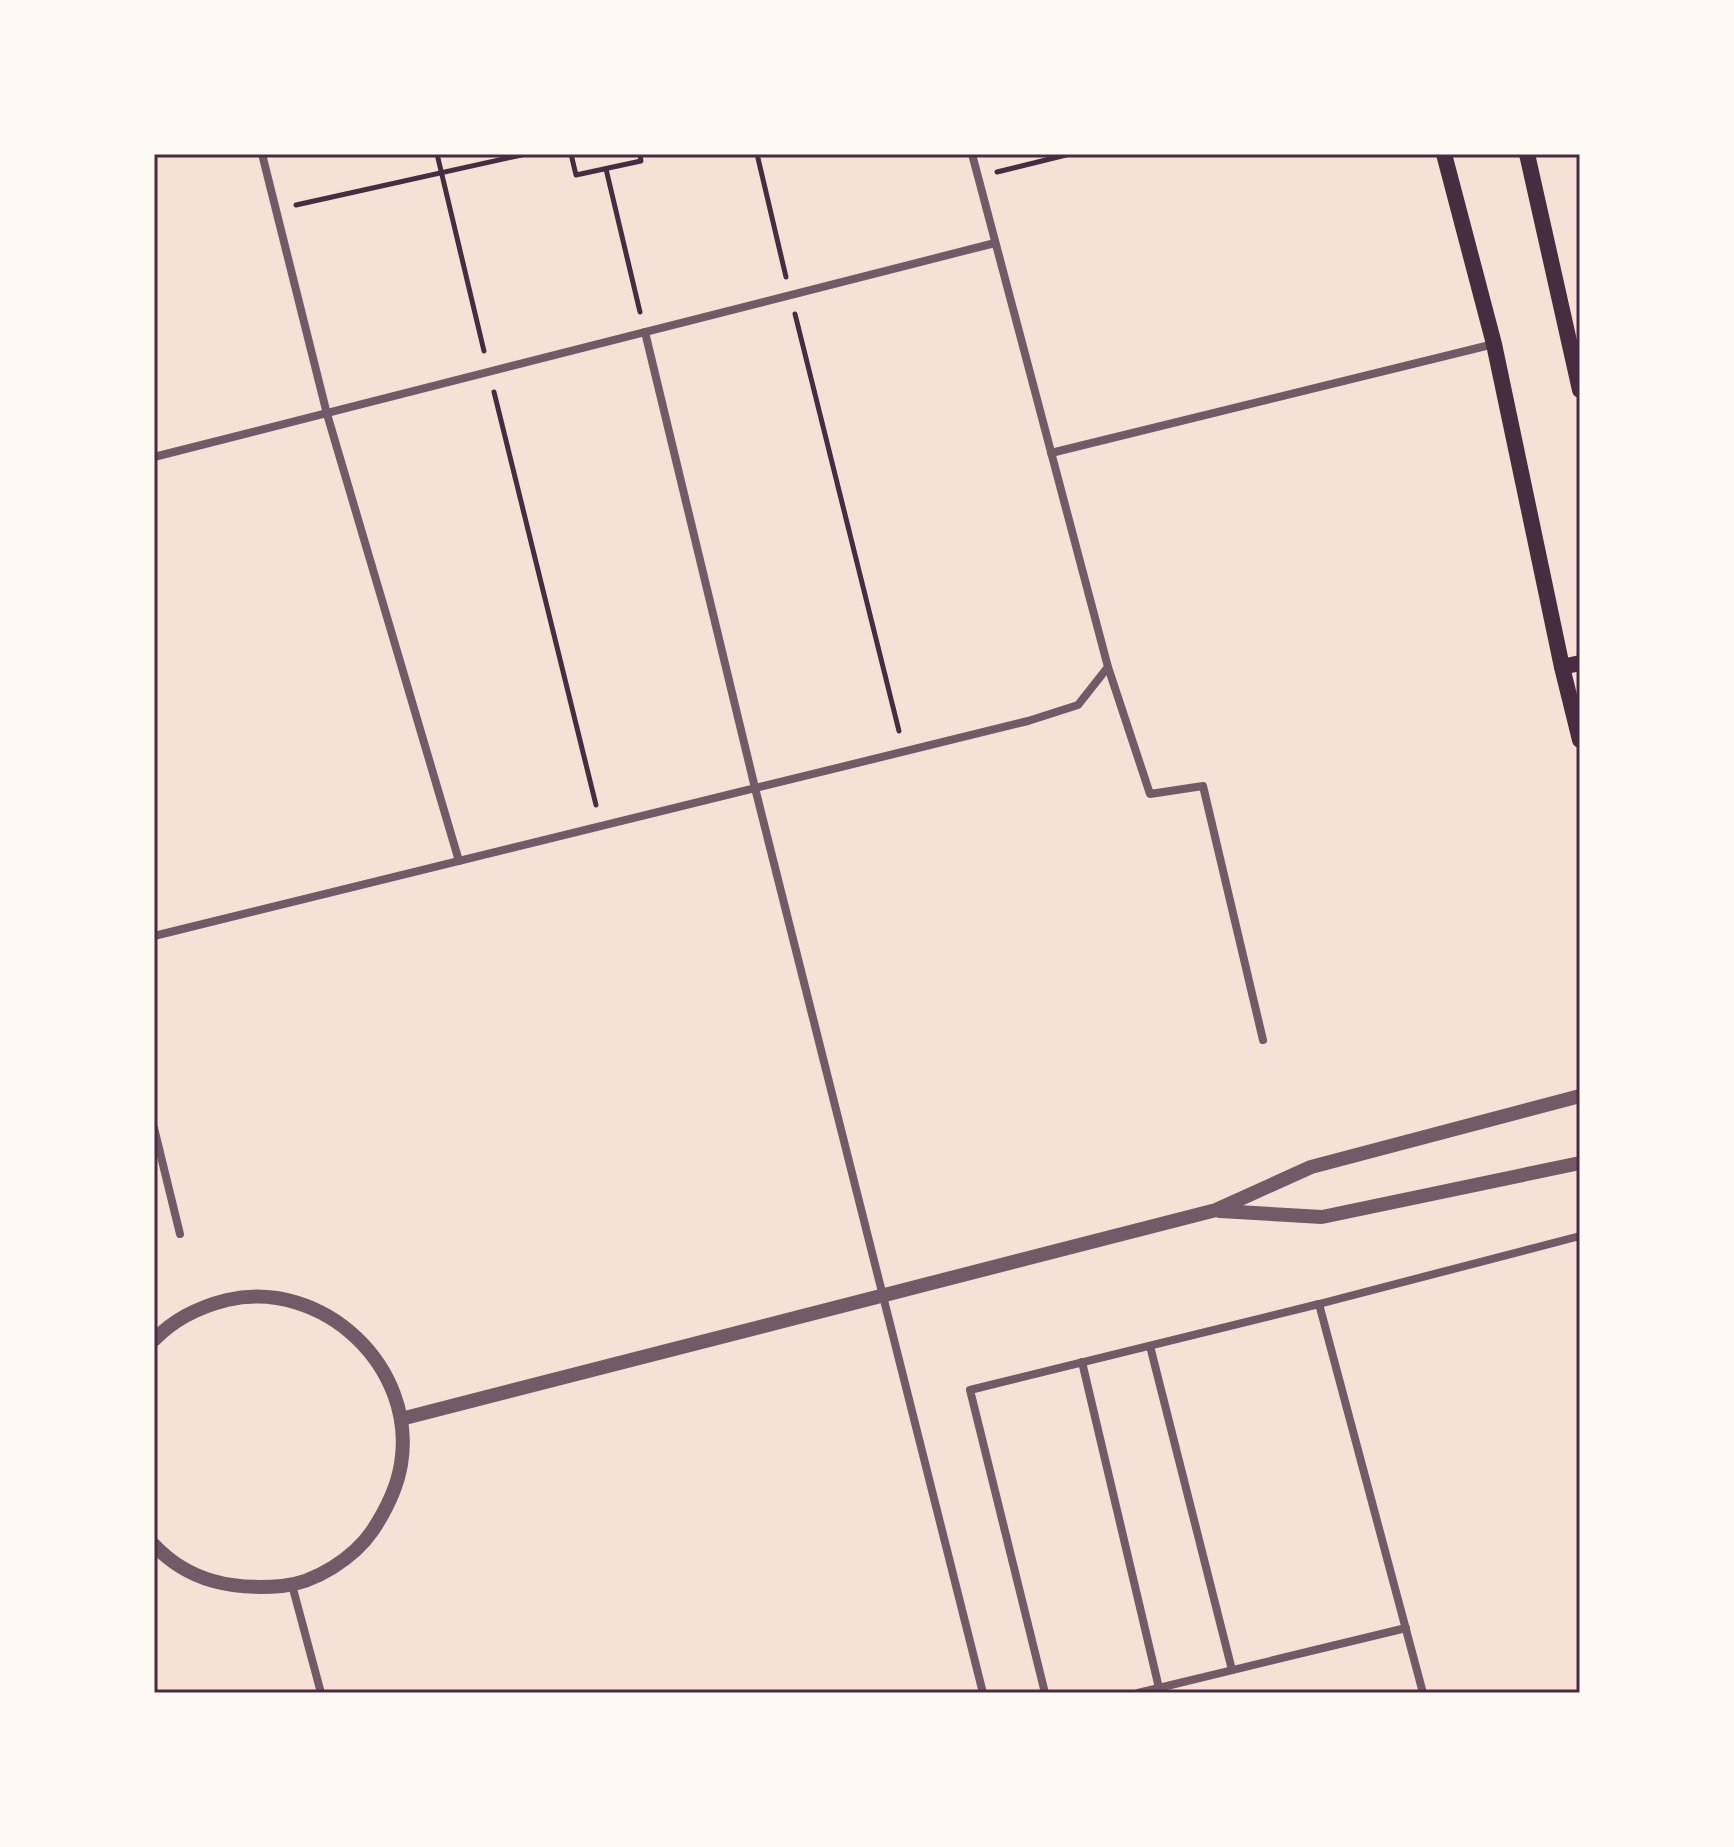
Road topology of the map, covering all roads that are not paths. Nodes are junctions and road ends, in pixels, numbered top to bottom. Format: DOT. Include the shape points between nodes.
graph roads {
  1 [pos="262,154"];
  2 [pos="972,154"];
  3 [pos="1444,154"];
  4 [pos="1527,154"];
  5 [pos="995,243"];
  6 [pos="645,332"];
  7 [pos="1494,344"];
  8 [pos="1580,390"];
  9 [pos="327,414"];
  10 [pos="1051,453"];
  11 [pos="154,457"];
  12 [pos="1580,663"];
  13 [pos="1108,667"];
  14 [pos="1562,667"];
  15 [pos="1580,740"];
  16 [pos="755,788"];
  17 [pos="459,861"];
  18 [pos="154,936"];
  19 [pos="1263,1040"];
  20 [pos="1580,1096"];
  21 [pos="154,1128"];
  22 [pos="1580,1163"];
  23 [pos="1216,1210"];
  24 [pos="180,1234"];
  25 [pos="1580,1236"];
  26 [pos="883,1295"];
  27 [pos="1319,1304"];
  28 [pos="154,1340"];
  29 [pos="1150,1346"];
  30 [pos="1082,1362"];
  31 [pos="401,1419"];
  32 [pos="154,1545"];
  33 [pos="292,1585"];
  34 [pos="1406,1628"];
  35 [pos="1232,1670"];
  36 [pos="1190,1681"];
  37 [pos="1159,1688"];
  38 [pos="321,1693"];
  39 [pos="983,1693"];
  40 [pos="1045,1693"];
  41 [pos="1138,1693"];
  42 [pos="1194,1693"];
  43 [pos="1423,1693"];
  1 -- 9 [label="street"];
  2 -- 5 [label="street"];
  3 -- 7 [label="main road"];
  4 -- 8 [label="main road"];
  5 -- 6 [label="street"];
  5 -- 10 [label="street"];
  6 -- 9 [label="street"];
  6 -- 16 [label="street"];
  7 -- 10 [label="street"];
  7 -- 14 [label="main road"];
  9 -- 11 [label="street"];
  9 -- 17 [label="street"];
  10 -- 13 [label="street"];
  12 -- 14 [label="main road"];
  13 -- 16 [label="street" via="1078,705"];
  13 -- 19 [label="street" via="1150,794 1203,786"];
  14 -- 15 [label="main road"];
  16 -- 17 [label="street"];
  16 -- 26 [label="street"];
  17 -- 18 [label="street"];
  20 -- 23 [label="street" via="1311,1167"];
  21 -- 24 [label="street"];
  22 -- 23 [label="street" via="1322,1217"];
  23 -- 26 [label="street"];
  25 -- 27 [label="street"];
  26 -- 31 [label="street"];
  26 -- 39 [label="street"];
  27 -- 29 [label="street"];
  27 -- 34 [label="street"];
  28 -- 31 [label="street" via="203,1306 245,1296 289,1299 329,1315 363,1342 388,1378"];
  29 -- 30 [label="street"];
  29 -- 35 [label="street"];
  30 -- 37 [label="street"];
  30 -- 40 [label="street" via="970,1390"];
  31 -- 33 [label="street" via="398,1477 389,1504 366,1541 332,1569"];
  32 -- 33 [label="street" via="204,1580 248,1589"];
  33 -- 38 [label="street"];
  34 -- 35 [label="street"];
  34 -- 43 [label="street"];
  35 -- 36 [label="street"];
  36 -- 37 [label="street"];
  36 -- 42 [label="street"];
  37 -- 41 [label="street"];
}
